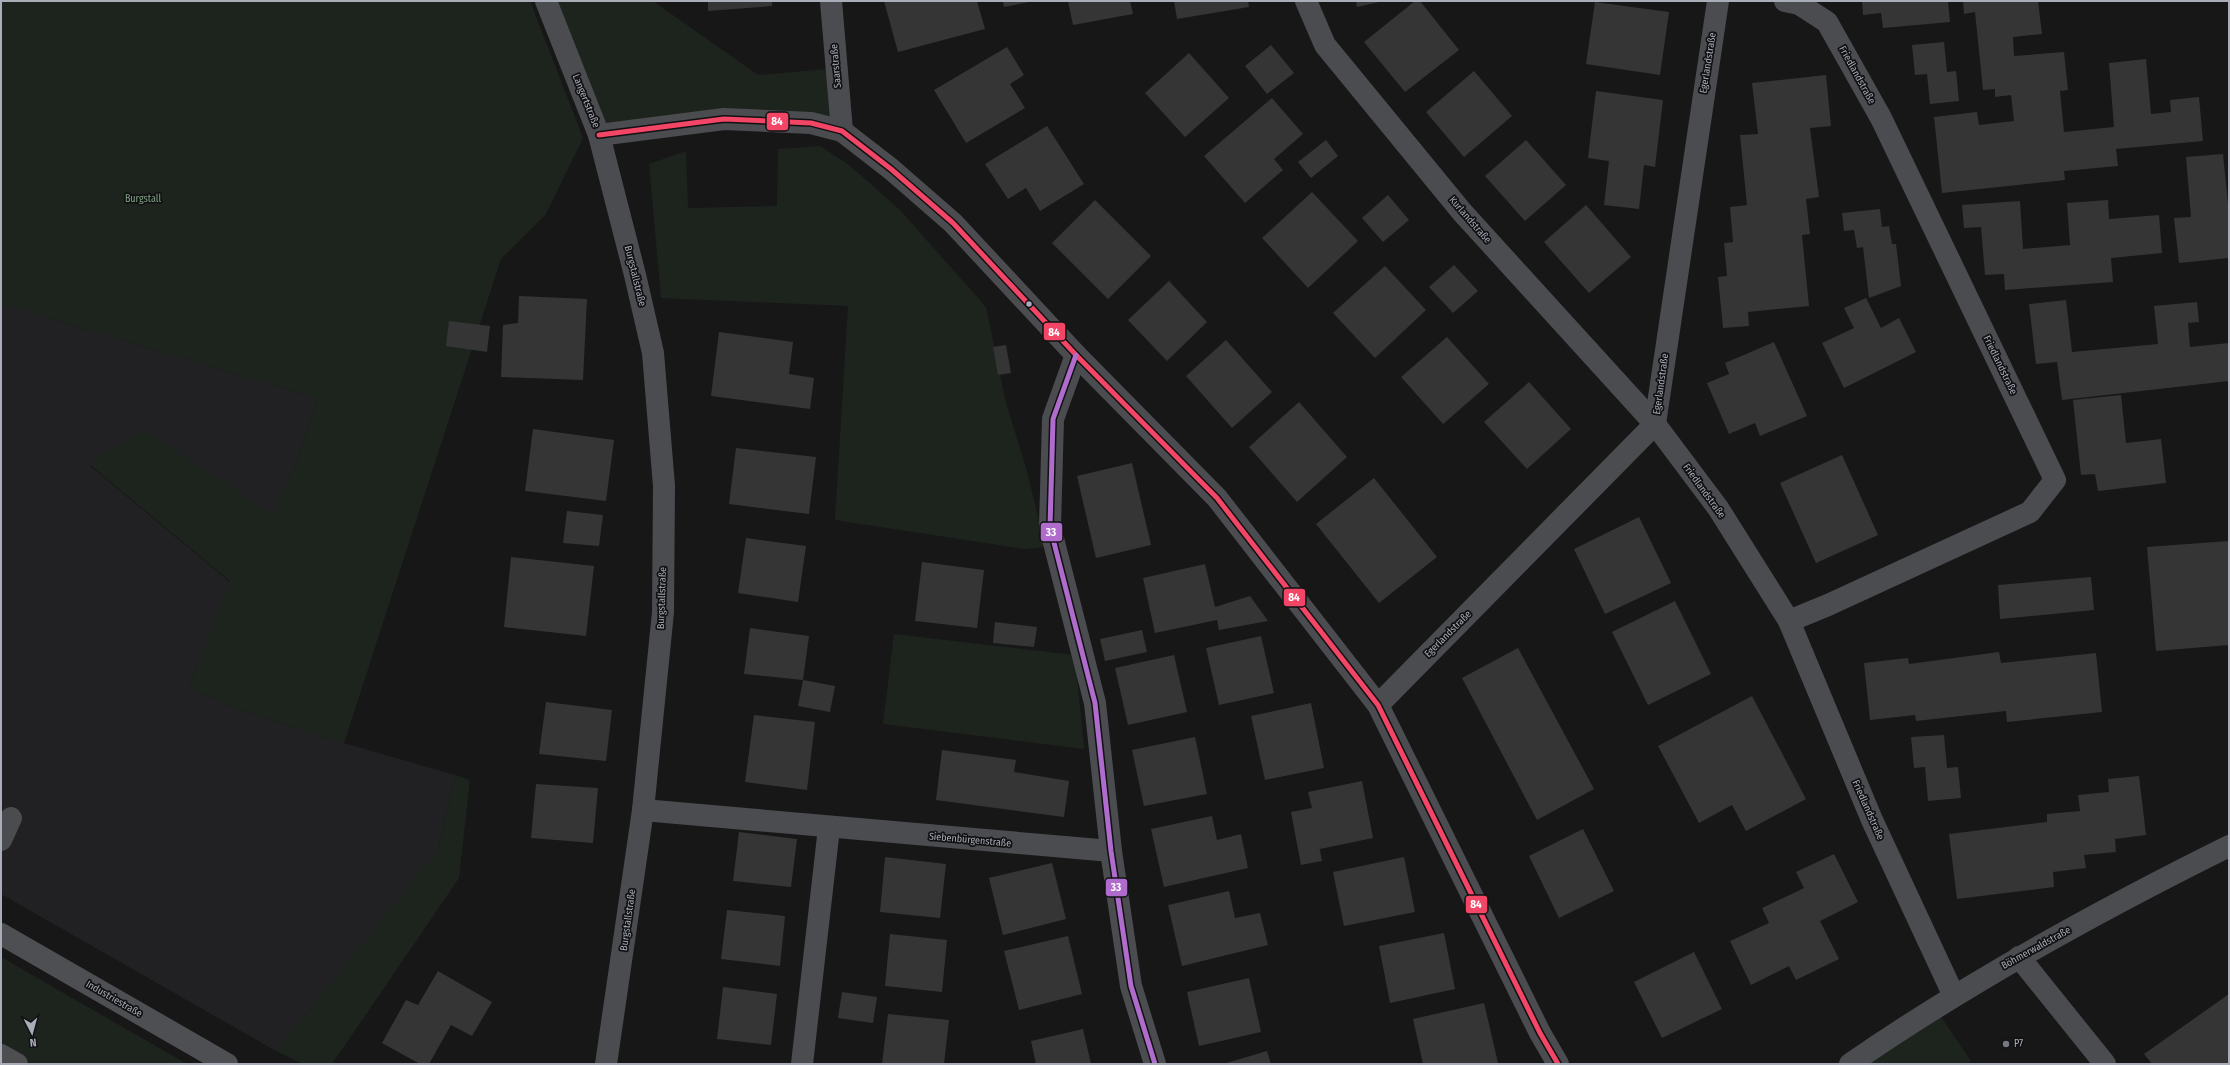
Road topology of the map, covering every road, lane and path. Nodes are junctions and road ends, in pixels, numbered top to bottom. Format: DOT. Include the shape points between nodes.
graph roads {
  1 [pos="546,1"];
  2 [pos="831,1"];
  3 [pos="1306,1"];
  4 [pos="1718,1"];
  5 [pos="1785,1"];
  6 [pos="842,132"];
  7 [pos="599,135"];
  8 [pos="1076,355"];
  9 [pos="1655,424"];
  10 [pos="1789,621"];
  11 [pos="1378,704"];
  12 [pos="643,810"];
  13 [pos="11,818"];
  14 [pos="829,828"];
  15 [pos="1,840"];
  16 [pos="2229,846"];
  17 [pos="1111,851"];
  18 [pos="1,934"];
  19 [pos="2019,957"];
  20 [pos="1954,996"];
  21 [pos="1,1055"];
  22 [pos="17,1064"];
  23 [pos="227,1064"];
  24 [pos="606,1064"];
  25 [pos="802,1064"];
  26 [pos="1155,1064"];
  27 [pos="1558,1064"];
  28 [pos="1850,1064"];
  29 [pos="2105,1064"];
  1 -- 7 [label="street, Langertstraße"];
  2 -- 6 [label="street, Saarstraße"];
  3 -- 9 [label="street, Kurlandstraße" via="1325,45 1462,212"];
  4 -- 9 [label="street, Egerlandstraße"];
  5 -- 10 [label="street, Friedlandstraße" via="1799,4 1827,22 1831,28 1881,118 2055,480 2030,512"];
  6 -- 7 [label="street, Langertstraße" via="811,123 724,119"];
  6 -- 8 [label="street, Langertstraße" via="891,169 952,223"];
  7 -- 12 [label="street, Burgstallstraße" via="653,353 664,486 663,612"];
  8 -- 11 [label="street, Langertstraße" via="1217,498"];
  8 -- 17 [label="street" via="1053,419 1050,528 1095,703"];
  9 -- 10 [label="street, Friedlandstraße" via="1718,508"];
  9 -- 11 [label="street, Egerlandstraße"];
  10 -- 20 [label="street, Friedlandstraße" via="1872,820"];
  11 -- 27 [label="street, Langertstraße" via="1540,1034"];
  12 -- 14 [label="street, Siebenbürgenstraße"];
  12 -- 24 [label="street, Burgstallstraße"];
  13 -- 15 [label="street"];
  14 -- 17 [label="street, Siebenbürgenstraße"];
  14 -- 25 [label="street"];
  16 -- 19 [label="street, Böhmerwaldstraße"];
  17 -- 26 [label="street" via="1131,986"];
  18 -- 23 [label="main road, Industriestraße"];
  19 -- 20 [label="street, Böhmerwaldstraße"];
  19 -- 29 [label="street"];
  20 -- 28 [label="street, Böhmerwaldstraße"];
  21 -- 22 [label="highway"];
}
